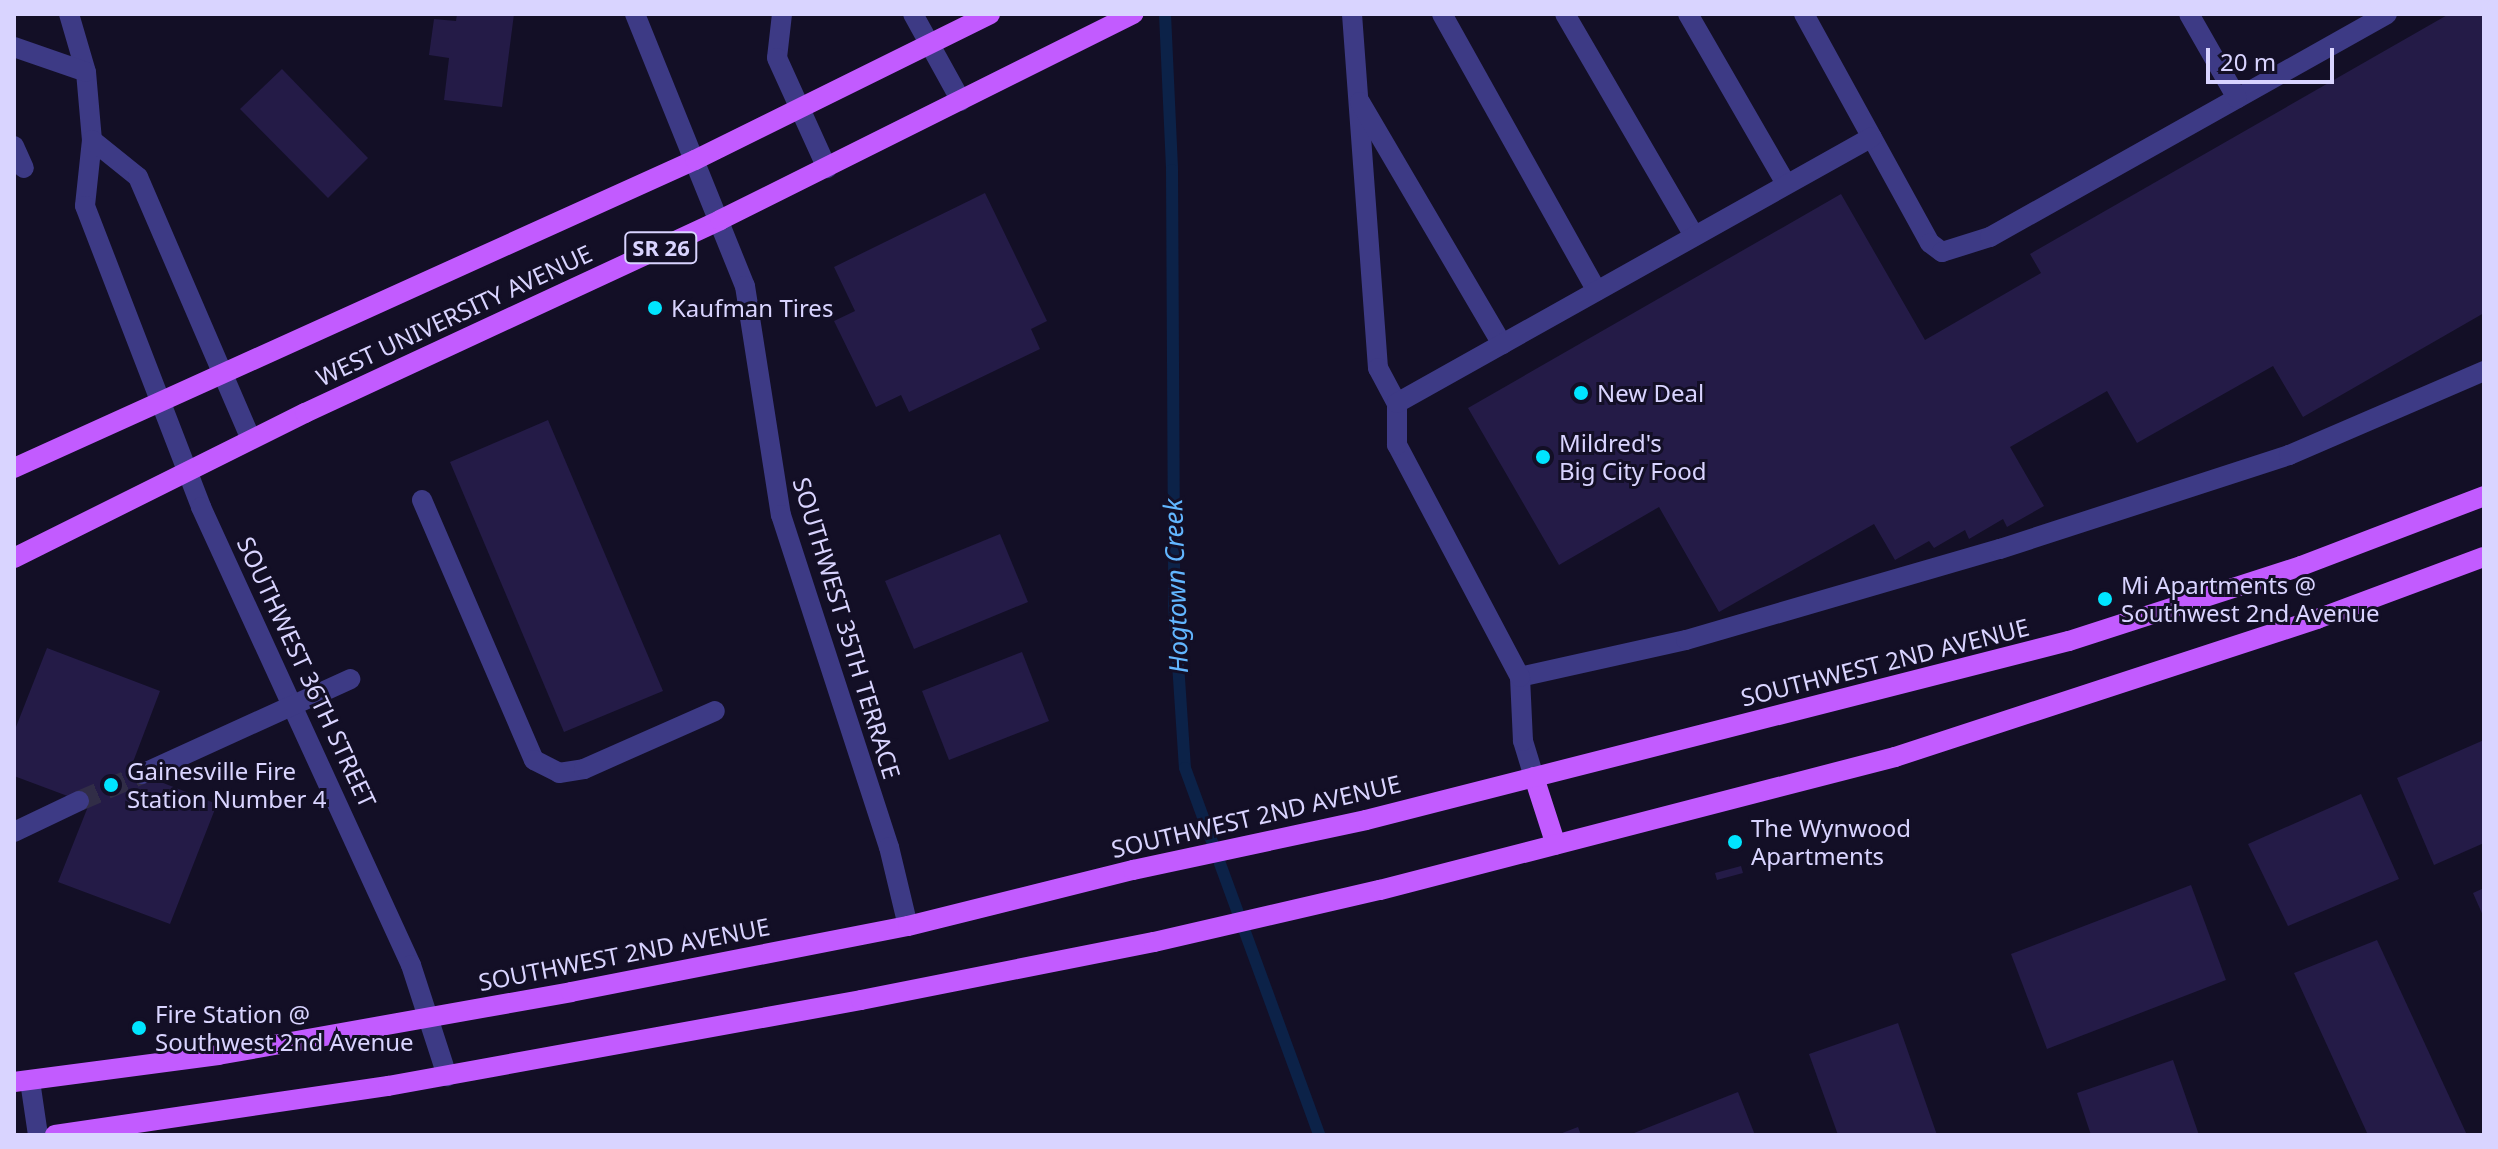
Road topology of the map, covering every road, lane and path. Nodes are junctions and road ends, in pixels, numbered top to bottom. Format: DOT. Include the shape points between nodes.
graph roads {
  1 [pos="69,14"];
  2 [pos="635,14"];
  3 [pos="782,14"];
  4 [pos="913,14"];
  5 [pos="990,14"];
  6 [pos="1133,14"];
  7 [pos="1352,14"];
  8 [pos="1442,14"];
  9 [pos="1565,14"];
  10 [pos="1688,14"];
  11 [pos="1804,14"];
  12 [pos="2189,14"];
  13 [pos="2387,14"];
  14 [pos="931,45"];
  15 [pos="14,47"];
  16 [pos="86,72"];
  17 [pos="1358,98"];
  18 [pos="2237,98"];
  19 [pos="961,101"];
  20 [pos="800,111"];
  21 [pos="1872,137"];
  22 [pos="92,140"];
  23 [pos="14,146"];
  24 [pos="695,160"];
  25 [pos="24,168"];
  26 [pos="827,168"];
  27 [pos="1786,184"];
  28 [pos="720,220"];
  29 [pos="1694,236"];
  30 [pos="1597,291"];
  31 [pos="1502,344"];
  32 [pos="2484,371"];
  33 [pos="225,374"];
  34 [pos="1397,403"];
  35 [pos="158,405"];
  36 [pos="251,439"];
  37 [pos="14,468"];
  38 [pos="187,471"];
  39 [pos="2484,496"];
  40 [pos="422,500"];
  41 [pos="2484,557"];
  42 [pos="14,558"];
  43 [pos="1520,677"];
  44 [pos="350,679"];
  45 [pos="294,704"];
  46 [pos="715,711"];
  47 [pos="142,774"];
  48 [pos="1534,777"];
  49 [pos="79,801"];
  50 [pos="14,832"];
  51 [pos="1556,845"];
  52 [pos="908,926"];
  53 [pos="424,1017"];
  54 [pos="447,1076"];
  55 [pos="22,1081"];
  56 [pos="38,1135"];
  57 [pos="55,1135"];
  1 -- 16 [label="street, SOUTHWEST 36TH STREET"];
  2 -- 24 [label="street, SOUTHWEST 35TH TERRACE"];
  3 -- 20 [label="street" via="777,58"];
  4 -- 14 [label="street"];
  5 -- 14 [label="main road, WEST UNIVERSITY AVENUE / SR 26"];
  6 -- 19 [label="main road, WEST UNIVERSITY AVENUE / SR 26"];
  7 -- 17 [label="street"];
  8 -- 30 [label="street"];
  9 -- 29 [label="street"];
  10 -- 27 [label="street"];
  11 -- 21 [label="street"];
  12 -- 18 [label="street"];
  13 -- 18 [label="street"];
  14 -- 19 [label="street"];
  14 -- 20 [label="main road, WEST UNIVERSITY AVENUE / SR 26"];
  15 -- 16 [label="street"];
  16 -- 22 [label="street, SOUTHWEST 36TH STREET"];
  17 -- 31 [label="street"];
  17 -- 34 [label="street" via="1378,368"];
  18 -- 21 [label="street" via="1990,237 1942,252 1930,243"];
  19 -- 26 [label="main road, WEST UNIVERSITY AVENUE / SR 26"];
  20 -- 24 [label="main road, WEST UNIVERSITY AVENUE / SR 26"];
  20 -- 26 [label="street"];
  21 -- 27 [label="street"];
  22 -- 33 [label="street" via="138,177"];
  22 -- 35 [label="street, SOUTHWEST 36TH STREET" via="85,206"];
  23 -- 25 [label="street"];
  24 -- 28 [label="street, SOUTHWEST 35TH TERRACE"];
  24 -- 33 [label="main road, WEST UNIVERSITY AVENUE / SR 26"];
  26 -- 28 [label="main road, WEST UNIVERSITY AVENUE / SR 26"];
  27 -- 29 [label="street"];
  28 -- 36 [label="main road, WEST UNIVERSITY AVENUE / SR 26"];
  28 -- 52 [label="street, SOUTHWEST 35TH TERRACE" via="745,286 781,515 889,847"];
  29 -- 30 [label="street"];
  30 -- 31 [label="street"];
  31 -- 34 [label="street"];
  32 -- 43 [label="street" via="2289,455 2016,544 1686,640"];
  33 -- 35 [label="main road, WEST UNIVERSITY AVENUE / SR 26"];
  33 -- 36 [label="street"];
  34 -- 43 [label="street" via="1397,445"];
  35 -- 37 [label="main road, WEST UNIVERSITY AVENUE / SR 26"];
  35 -- 38 [label="street, SOUTHWEST 36TH STREET"];
  36 -- 38 [label="main road, WEST UNIVERSITY AVENUE / SR 26"];
  38 -- 42 [label="main road, WEST UNIVERSITY AVENUE / SR 26"];
  38 -- 45 [label="street, SOUTHWEST 36TH STREET"];
  39 -- 48 [label="main road, SOUTHWEST 2ND AVENUE" via="2301,566 2069,641"];
  40 -- 46 [label="street" via="534,760 559,773 584,769"];
  41 -- 51 [label="main road" via="2317,619 1895,757"];
  43 -- 48 [label="street" via="1523,741"];
  44 -- 45 [label="street"];
  45 -- 47 [label="street"];
  45 -- 53 [label="street, SOUTHWEST 36TH STREET" via="411,965"];
  48 -- 51 [label="main road"];
  48 -- 52 [label="main road, SOUTHWEST 2ND AVENUE"];
  49 -- 50 [label="street"];
  51 -- 54 [label="main road" via="1154,942"];
  52 -- 53 [label="main road, SOUTHWEST 2ND AVENUE"];
  53 -- 54 [label="street, SOUTHWEST 36TH STREET"];
  53 -- 55 [label="main road, SOUTHWEST 2ND AVENUE" via="218,1055"];
  54 -- 57 [label="main road"];
  55 -- 56 [label="street"];
}
